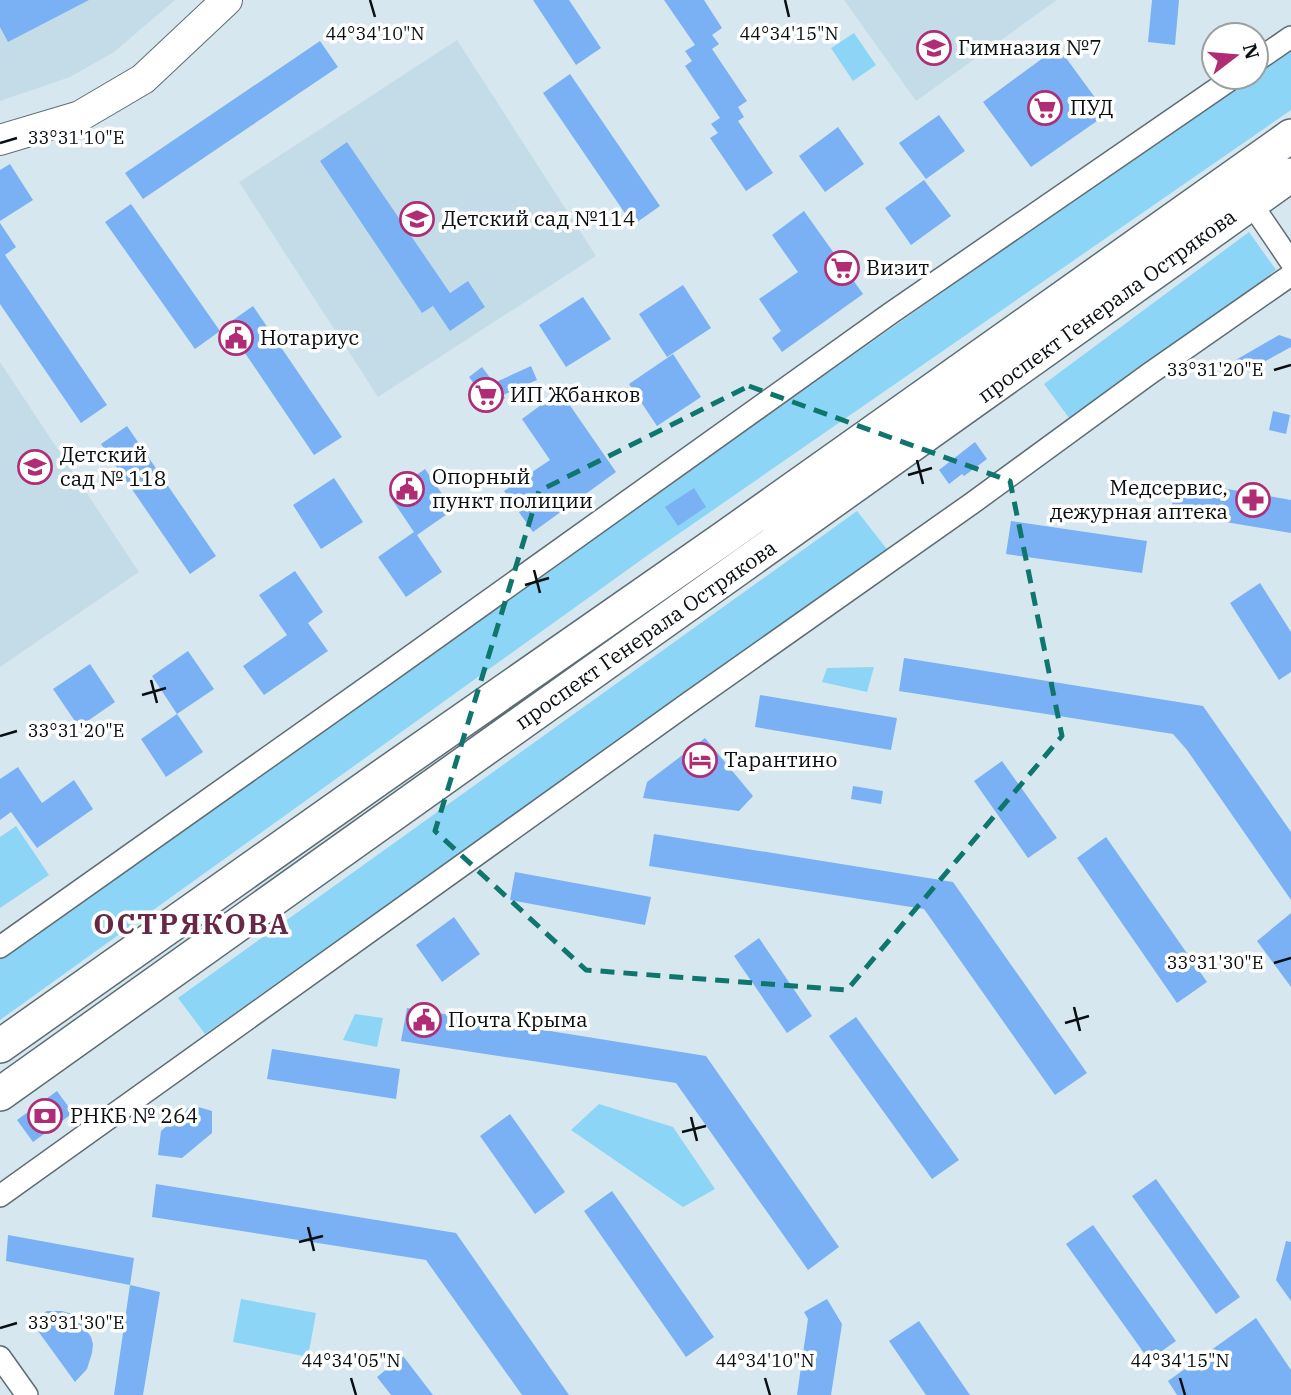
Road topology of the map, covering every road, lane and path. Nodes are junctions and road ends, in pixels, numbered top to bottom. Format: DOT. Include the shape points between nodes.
graph roads {
  1 [pos="227,0"];
  2 [pos="1291,37"];
  3 [pos="1270,51"];
  4 [pos="1213,91"];
  5 [pos="1291,136"];
  6 [pos="0,139"];
  7 [pos="1291,175"];
  8 [pos="1251,203"];
  9 [pos="1291,262"];
  10 [pos="1291,275"];
  11 [pos="0,947"];
  12 [pos="0,1046"];
  13 [pos="0,1094"];
  14 [pos="0,1196"];
  15 [pos="0,1357"];
  16 [pos="27,1395"];
  1 -- 6 [label="main road" via="143,79 80,116"];
  2 -- 3 [label="street"];
  4 -- 11 [label="street" via="891,313"];
  5 -- 12 [label="main road, проспект Генерала Острякова"];
  7 -- 8 [label="main road, проспект Генерала Острякова"];
  8 -- 9 [label="street"];
  8 -- 13 [label="main road, проспект Генерала Острякова"];
  10 -- 14 [label="street"];
  15 -- 16 [label="street"];
}
